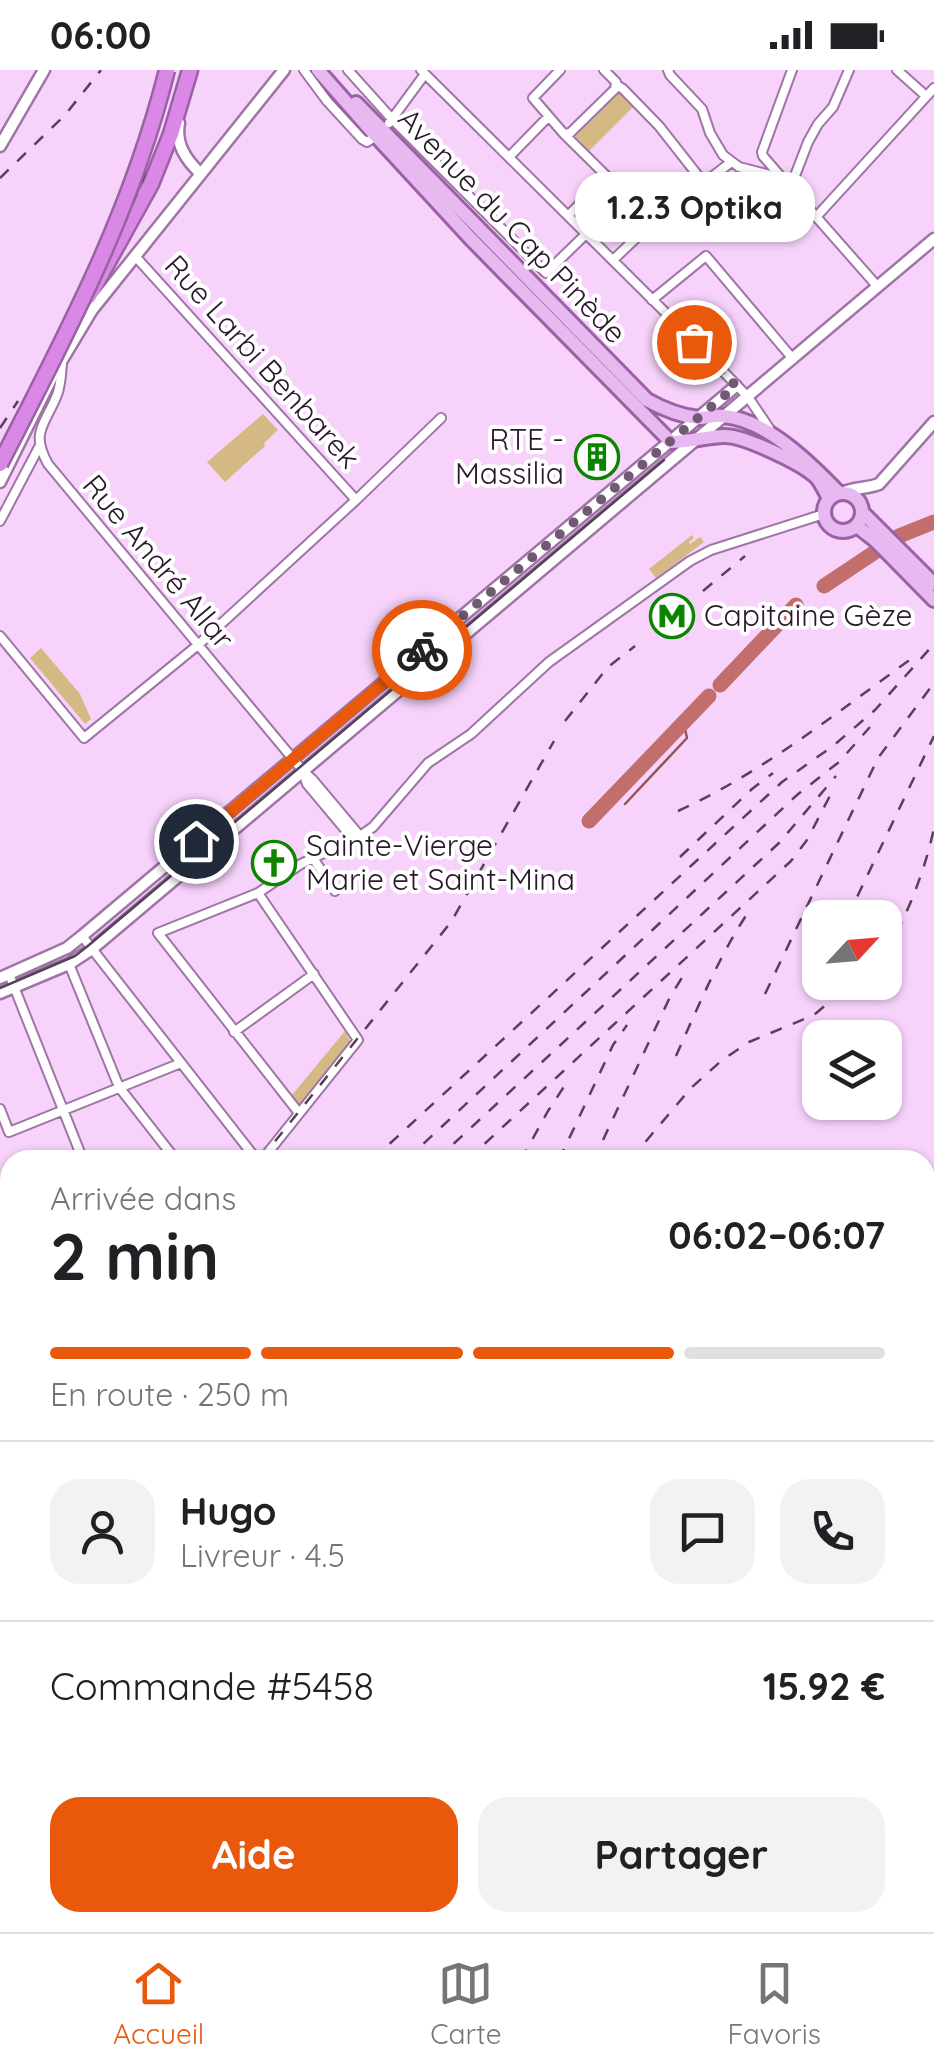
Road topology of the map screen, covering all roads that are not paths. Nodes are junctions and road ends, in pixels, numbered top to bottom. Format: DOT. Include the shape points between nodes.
graph roads {
  1 [pos="44,70"];
  2 [pos="158,70"];
  3 [pos="167,70"];
  4 [pos="192,70"];
  5 [pos="284,70"];
  6 [pos="304,70"];
  7 [pos="318,70"];
  8 [pos="327,70"];
  9 [pos="348,70"];
  10 [pos="560,70"];
  11 [pos="604,70"];
  12 [pos="668,70"];
  13 [pos="792,70"];
  14 [pos="849,70"];
  15 [pos="897,70"];
  16 [pos="425,71"];
  17 [pos="616,86"];
  18 [pos="934,88"];
  19 [pos="926,96"];
  20 [pos="548,117"];
  21 [pos="384,128"];
  22 [pos="564,134"];
  23 [pos="0,146"];
  24 [pos="509,157"];
  25 [pos="730,162"];
  26 [pos="201,174"];
  27 [pos="452,177"];
  28 [pos="606,177"];
  29 [pos="782,178"];
  30 [pos="704,182"];
  31 [pos="791,186"];
  32 [pos="438,196"];
  33 [pos="568,216"];
  34 [pos="817,216"];
  35 [pos="652,222"];
  36 [pos="586,234"];
  37 [pos="934,239"];
  38 [pos="134,256"];
  39 [pos="613,260"];
  40 [pos="878,287"];
  41 [pos="652,300"];
  42 [pos="72,322"];
  43 [pos="793,359"];
  44 [pos="62,363"];
  45 [pos="736,386"];
  46 [pos="748,398"];
  47 [pos="717,402"];
  48 [pos="725,416"];
  49 [pos="440,418"];
  50 [pos="699,418"];
  51 [pos="934,422"];
  52 [pos="777,438"];
  53 [pos="671,442"];
  54 [pos="693,442"];
  55 [pos="756,444"];
  56 [pos="0,446"];
  57 [pos="39,447"];
  58 [pos="0,464"];
  59 [pos="0,482"];
  60 [pos="868,489"];
  61 [pos="837,494"];
  62 [pos="356,500"];
  63 [pos="866,513"];
  64 [pos="824,514"];
  65 [pos="0,521"];
  66 [pos="856,526"];
  67 [pos="884,536"];
  68 [pos="899,551"];
  69 [pos="934,576"];
  70 [pos="934,584"];
  71 [pos="934,600"];
  72 [pos="0,636"];
  73 [pos="198,646"];
  74 [pos="293,759"];
  75 [pos="303,771"];
  76 [pos="356,838"];
  77 [pos="313,858"];
  78 [pos="335,891"];
  79 [pos="258,893"];
  80 [pos="82,936"];
  81 [pos="92,949"];
  82 [pos="70,964"];
  83 [pos="314,974"];
  84 [pos="4,976"];
  85 [pos="14,987"];
  86 [pos="0,992"];
  87 [pos="234,1032"];
  88 [pos="180,1063"];
  89 [pos="119,1088"];
  90 [pos="0,1110"];
  91 [pos="64,1111"];
  92 [pos="299,1113"];
  93 [pos="79,1150"];
  94 [pos="168,1150"];
  95 [pos="251,1150"];
  96 [pos="268,1150"];
  1 -- 23 [label="street"];
  2 -- 56 [label="highway, bridge" via="110,220"];
  3 -- 42 [label="highway, bridge" via="118,224"];
  4 -- 26 [label="street" via="177,133"];
  4 -- 42 [label="highway, bridge" via="141,206"];
  5 -- 26 [label="street"];
  6 -- 21 [label="street" via="362,138 368,142"];
  7 -- 21 [label="main road, Avenue du Cap Pinède"];
  8 -- 21 [label="main road, Avenue du Cap Pinède"];
  9 -- 21 [label="street"];
  10 -- 20 [label="street" via="532,98"];
  11 -- 17 [label="street"];
  12 -- 25 [label="street" via="702,109"];
  13 -- 29 [label="street" via="762,152"];
  14 -- 31 [label="street"];
  15 -- 19 [label="street"];
  16 -- 21 [label="street"];
  16 -- 24 [label="street"];
  17 -- 22 [label="street"];
  17 -- 30 [label="street" via="660,126"];
  18 -- 19 [label="street"];
  19 -- 34 [label="street"];
  20 -- 22 [label="street"];
  20 -- 24 [label="street"];
  21 -- 27 [label="street"];
  21 -- 32 [label="main road, Avenue du Cap Pinède"];
  22 -- 28 [label="street"];
  24 -- 33 [label="street"];
  25 -- 29 [label="street"];
  25 -- 30 [label="street"];
  26 -- 38 [label="street"];
  27 -- 32 [label="street"];
  27 -- 36 [label="street" via="546,273"];
  28 -- 33 [label="street"];
  28 -- 35 [label="street"];
  29 -- 31 [label="street"];
  30 -- 35 [label="street"];
  31 -- 34 [label="street"];
  32 -- 50 [label="main road, Avenue du Cap Pinède" via="647,400"];
  32 -- 53 [label="main road, Avenue du Cap Pinède"];
  33 -- 36 [label="street"];
  34 -- 40 [label="street"];
  35 -- 39 [label="street"];
  36 -- 39 [label="street"];
  37 -- 40 [label="street"];
  38 -- 44 [label="street"];
  38 -- 62 [label="street, Rue Larbi Benbarek"];
  39 -- 41 [label="street"];
  40 -- 43 [label="street"];
  41 -- 43 [label="street" via="706,256"];
  41 -- 45 [label="street"];
  42 -- 58 [label="highway, bridge"];
  43 -- 46 [label="street"];
  44 -- 57 [label="street"];
  44 -- 59 [label="street"];
  45 -- 46 [label="street"];
  45 -- 47 [label="street"];
  46 -- 48 [label="street"];
  46 -- 52 [label="street"];
  47 -- 48 [label="main road"];
  47 -- 50 [label="street"];
  48 -- 50 [label="main road, Avenue du Cap Pinède"];
  48 -- 52 [label="main road"];
  48 -- 54 [label="street"];
  48 -- 55 [label="main road"];
  49 -- 62 [label="street"];
  50 -- 53 [label="street"];
  51 -- 60 [label="street"];
  52 -- 61 [label="main road" via="808,460"];
  53 -- 54 [label="main road"];
  53 -- 74 [label="street"];
  54 -- 55 [label="main road" via="721,436"];
  54 -- 75 [label="street"];
  55 -- 61 [label="main road"];
  57 -- 65 [label="street"];
  57 -- 73 [label="street, Rue André Allar"];
  60 -- 61 [label="street"];
  60 -- 63 [label="street"];
  61 -- 63 [label="main road" via="855,496"];
  61 -- 64 [label="main road"];
  62 -- 73 [label="street"];
  63 -- 66 [label="main road"];
  63 -- 67 [label="main road"];
  64 -- 66 [label="main road" via="837,530"];
  64 -- 76 [label="street" via="690,561 549,662 471,734 428,763"];
  66 -- 67 [label="main road"];
  67 -- 68 [label="main road"];
  68 -- 69 [label="street"];
  68 -- 70 [label="main road"];
  68 -- 71 [label="main road"];
  72 -- 73 [label="street" via="84,738"];
  73 -- 74 [label="street, Rue André Allar"];
  74 -- 75 [label="street, Rue André Allar"];
  74 -- 80 [label="street"];
  75 -- 76 [label="street, Rue André Allar"];
  75 -- 81 [label="street"];
  76 -- 77 [label="street"];
  77 -- 78 [label="street"];
  77 -- 79 [label="street"];
  79 -- 83 [label="street"];
  79 -- 87 [label="street" via="158,933"];
  80 -- 81 [label="street"];
  80 -- 84 [label="street"];
  81 -- 82 [label="street"];
  81 -- 88 [label="street"];
  82 -- 85 [label="street"];
  82 -- 89 [label="street"];
  83 -- 87 [label="street"];
  83 -- 92 [label="street" via="358,1040"];
  84 -- 85 [label="street"];
  85 -- 86 [label="street"];
  85 -- 91 [label="street"];
  87 -- 92 [label="street"];
  88 -- 89 [label="street"];
  88 -- 95 [label="street"];
  89 -- 91 [label="street"];
  89 -- 94 [label="street"];
  90 -- 91 [label="street" via="9,1132"];
  91 -- 93 [label="street"];
  92 -- 96 [label="street"];
}
